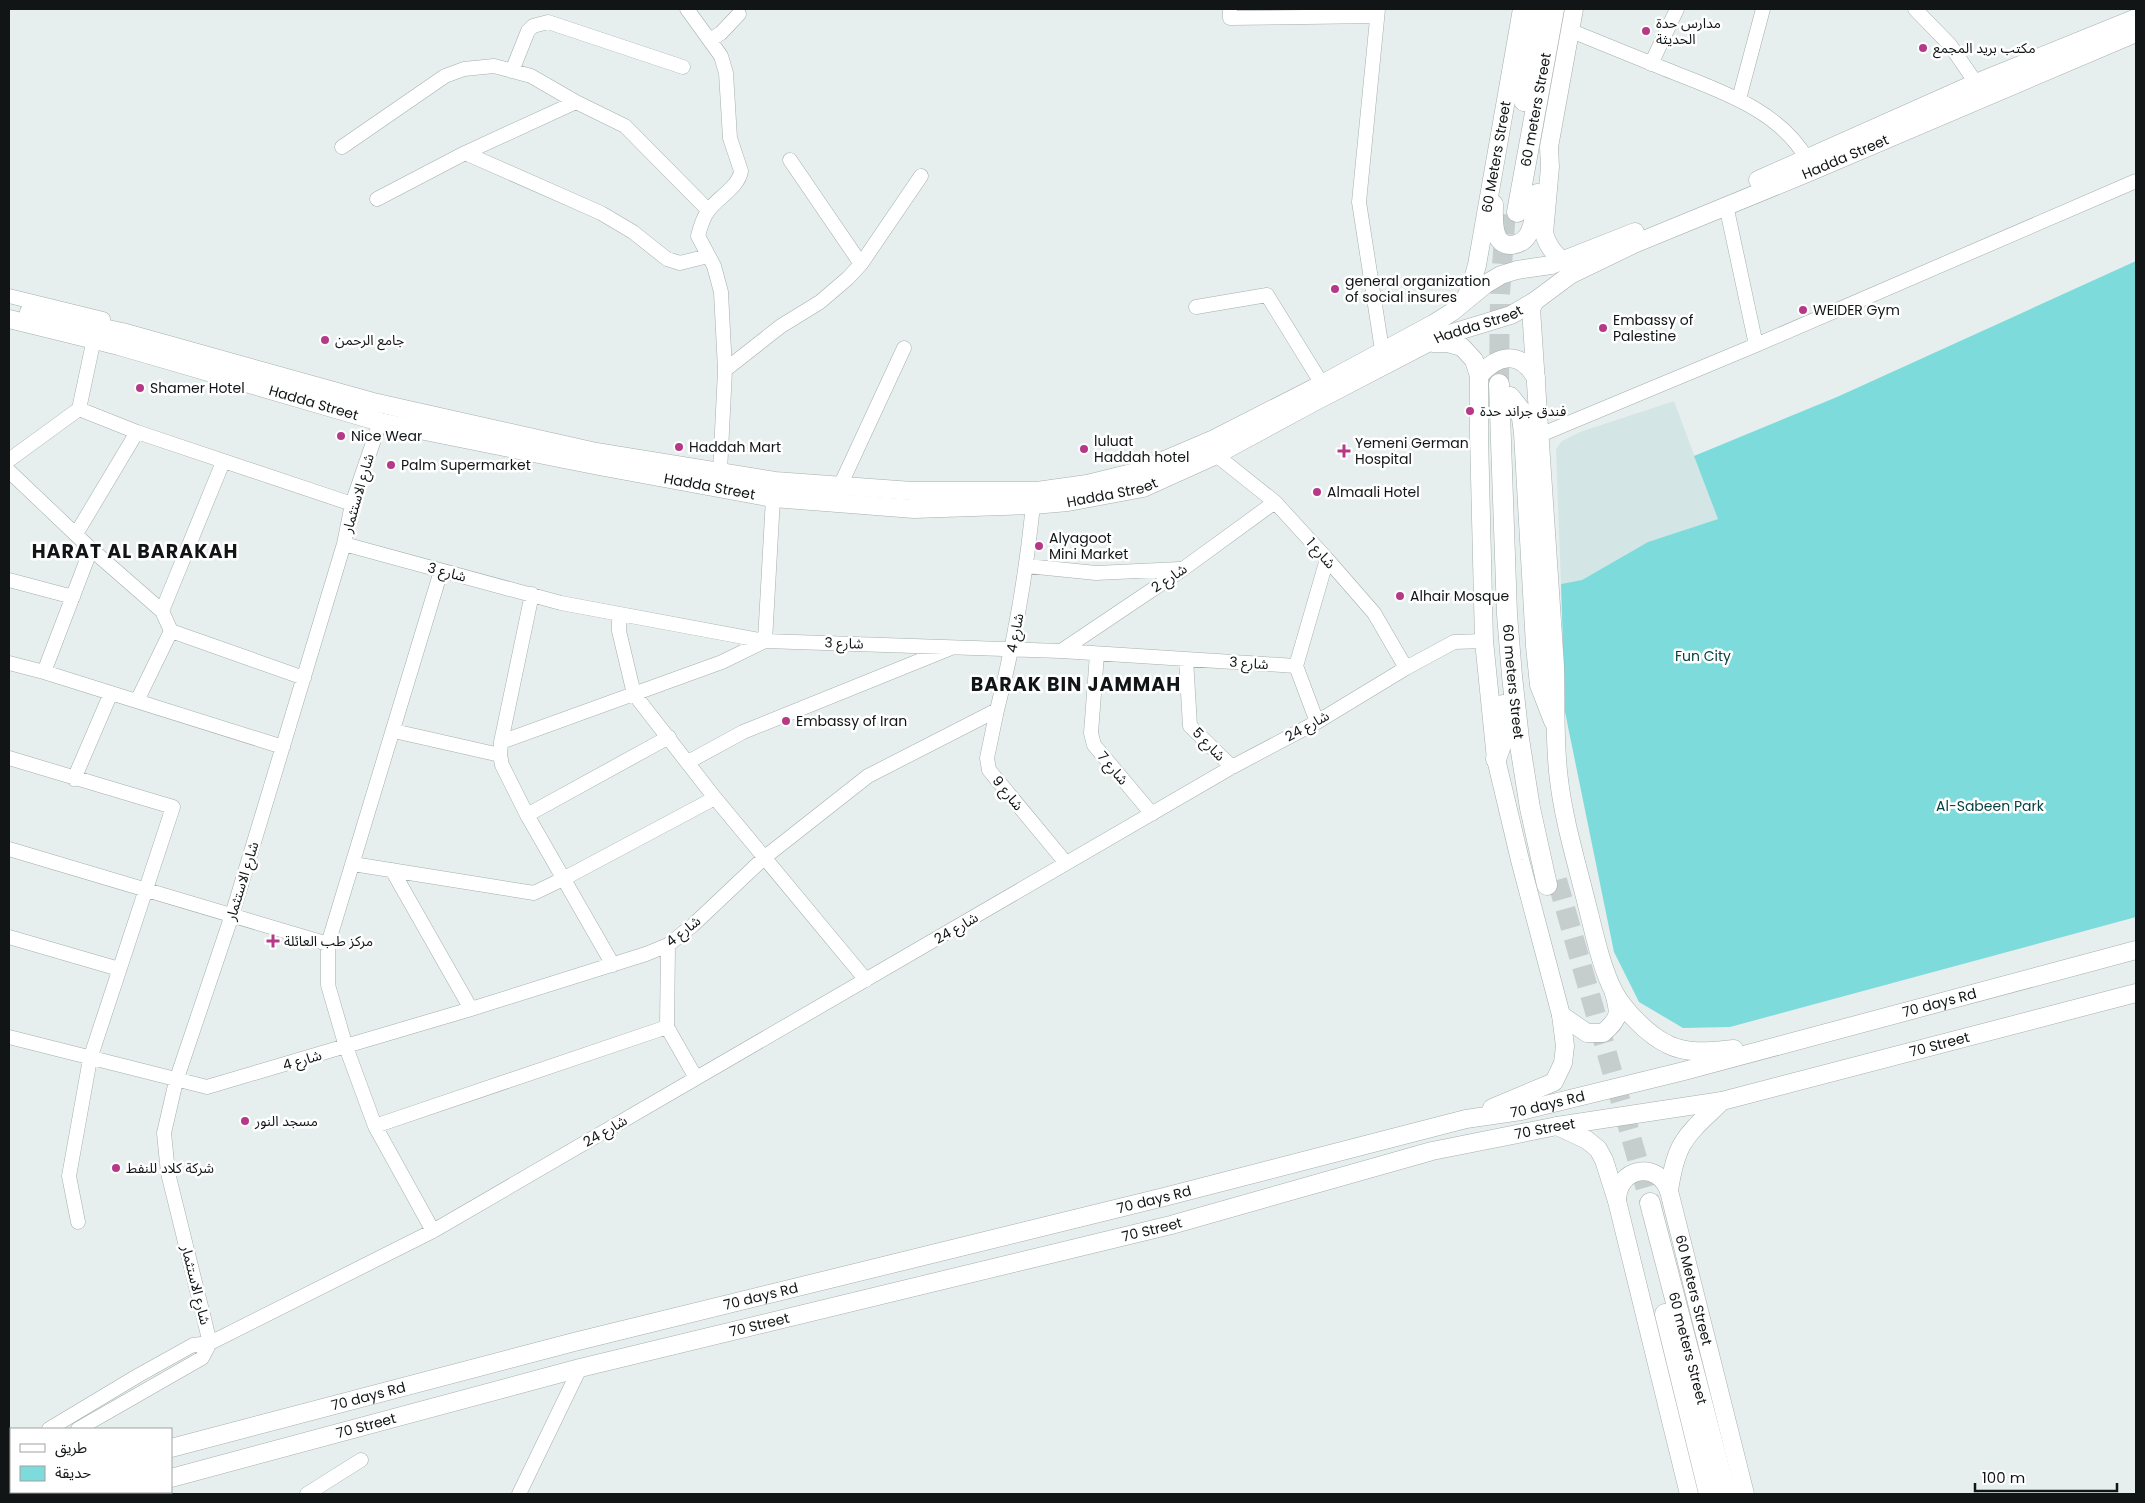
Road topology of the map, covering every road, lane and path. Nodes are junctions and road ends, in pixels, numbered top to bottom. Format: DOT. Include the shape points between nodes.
graph roads {
  1 [pos="687,9"];
  2 [pos="1230,9"];
  3 [pos="1522,9"];
  4 [pos="1538,9"];
  5 [pos="1554,9"];
  6 [pos="1574,9"];
  7 [pos="1677,9"];
  8 [pos="1764,9"];
  9 [pos="1915,9"];
  10 [pos="1378,12"];
  11 [pos="739,14"];
  12 [pos="2136,18"];
  13 [pos="1570,30"];
  14 [pos="2136,33"];
  15 [pos="710,40"];
  16 [pos="1652,64"];
  17 [pos="683,67"];
  18 [pos="512,71"];
  19 [pos="1976,83"];
  20 [pos="1739,99"];
  21 [pos="576,102"];
  22 [pos="342,147"];
  23 [pos="1550,147"];
  24 [pos="465,152"];
  25 [pos="1807,159"];
  26 [pos="790,160"];
  27 [pos="921,176"];
  28 [pos="2136,181"];
  29 [pos="1492,184"];
  30 [pos="377,200"];
  31 [pos="1726,205"];
  32 [pos="708,210"];
  33 [pos="708,256"];
  34 [pos="1562,260"];
  35 [pos="861,264"];
  36 [pos="9,296"];
  37 [pos="1535,301"];
  38 [pos="1463,302"];
  39 [pos="9,307"];
  40 [pos="1196,307"];
  41 [pos="9,319"];
  42 [pos="9,326"];
  43 [pos="121,339"];
  44 [pos="1430,343"];
  45 [pos="1756,345"];
  46 [pos="92,348"];
  47 [pos="904,348"];
  48 [pos="1382,350"];
  49 [pos="725,370"];
  50 [pos="1479,376"];
  51 [pos="1536,378"];
  52 [pos="1322,384"];
  53 [pos="1505,392"];
  54 [pos="79,409"];
  55 [pos="380,422"];
  56 [pos="137,432"];
  57 [pos="1540,436"];
  58 [pos="1216,455"];
  59 [pos="9,460"];
  60 [pos="222,462"];
  61 [pos="1172,466"];
  62 [pos="9,471"];
  63 [pos="720,472"];
  64 [pos="840,486"];
  65 [pos="773,498"];
  66 [pos="1275,502"];
  67 [pos="352,504"];
  68 [pos="1033,505"];
  69 [pos="76,534"];
  70 [pos="344,544"];
  71 [pos="91,549"];
  72 [pos="1327,558"];
  73 [pos="1028,566"];
  74 [pos="1183,569"];
  75 [pos="441,571"];
  76 [pos="9,580"];
  77 [pos="532,594"];
  78 [pos="73,597"];
  79 [pos="162,611"];
  80 [pos="619,615"];
  81 [pos="172,631"];
  82 [pos="765,641"];
  83 [pos="1484,641"];
  84 [pos="957,646"];
  85 [pos="1013,648"];
  86 [pos="1061,651"];
  87 [pos="1097,654"];
  88 [pos="1186,659"];
  89 [pos="9,664"];
  90 [pos="1296,666"];
  91 [pos="1406,668"];
  92 [pos="44,672"];
  93 [pos="304,678"];
  94 [pos="111,693"];
  95 [pos="634,694"];
  96 [pos="137,701"];
  97 [pos="997,710"];
  98 [pos="1554,720"];
  99 [pos="1317,722"];
  100 [pos="394,731"];
  101 [pos="669,737"];
  102 [pos="283,747"];
  103 [pos="500,749"];
  104 [pos="9,758"];
  105 [pos="1496,760"];
  106 [pos="688,762"];
  107 [pos="1232,768"];
  108 [pos="74,778"];
  109 [pos="716,798"];
  110 [pos="1152,814"];
  111 [pos="527,815"];
  112 [pos="9,849"];
  113 [pos="765,857"];
  114 [pos="353,864"];
  115 [pos="1066,864"];
  116 [pos="392,870"];
  117 [pos="563,879"];
  118 [pos="1552,882"];
  119 [pos="146,890"];
  120 [pos="232,915"];
  121 [pos="9,937"];
  122 [pos="328,944"];
  123 [pos="668,945"];
  124 [pos="2136,950"];
  125 [pos="613,964"];
  126 [pos="119,969"];
  127 [pos="866,980"];
  128 [pos="1614,992"];
  129 [pos="2136,993"];
  130 [pos="471,1009"];
  131 [pos="1562,1014"];
  132 [pos="667,1027"];
  133 [pos="9,1037"];
  134 [pos="1780,1046"];
  135 [pos="346,1047"];
  136 [pos="90,1058"];
  137 [pos="696,1078"];
  138 [pos="176,1081"];
  139 [pos="1722,1101"];
  140 [pos="1466,1119"];
  141 [pos="375,1126"];
  142 [pos="1557,1126"];
  143 [pos="1214,1184"];
  144 [pos="1669,1191"];
  145 [pos="1164,1197"];
  146 [pos="1617,1200"];
  147 [pos="1222,1212"];
  148 [pos="78,1222"];
  149 [pos="1171,1225"];
  150 [pos="433,1231"];
  151 [pos="210,1343"];
  152 [pos="580,1368"];
  153 [pos="139,1375"];
  154 [pos="145,1390"];
  155 [pos="51,1428"];
  156 [pos="80,1428"];
  157 [pos="172,1448"];
  158 [pos="361,1460"];
  159 [pos="172,1478"];
  160 [pos="307,1494"];
  161 [pos="519,1494"];
  162 [pos="1689,1494"];
  163 [pos="1709,1494"];
  164 [pos="1726,1494"];
  165 [pos="1746,1494"];
  1 -- 15 [label="street"];
  2 -- 10 [label="street" via="1230,18"];
  3 -- 29 [label="main road, 60 Meters Street"];
  4 -- 5 [label="highway, 60 meters Street" via="1511,211"];
  6 -- 13 [label="main road, 60 Meters Street"];
  7 -- 16 [label="street"];
  8 -- 20 [label="street"];
  9 -- 19 [label="street" via="1950,45"];
  10 -- 48 [label="street" via="1359,202"];
  11 -- 15 [label="street"];
  12 -- 19 [label="main road, Hadda Street"];
  13 -- 16 [label="street"];
  13 -- 23 [label="main road, 60 Meters Street"];
  14 -- 31 [label="main road, Hadda Street"];
  15 -- 32 [label="street" via="721,56 726,73 730,138 741,176"];
  16 -- 20 [label="street"];
  17 -- 18 [label="street" via="548,22 533,26 528,31"];
  18 -- 21 [label="street" via="531,76"];
  18 -- 22 [label="street" via="494,66 464,68 445,76"];
  19 -- 25 [label="main road, Hadda Street"];
  20 -- 25 [label="street" via="1772,121 1800,146"];
  21 -- 24 [label="street"];
  21 -- 32 [label="street" via="625,126"];
  23 -- 29 [label="main road" via="1540,167 1532,226 1520,243 1508,245 1497,237"];
  23 -- 34 [label="main road, 60 Meters Street" via="1544,233 1552,251"];
  24 -- 30 [label="street"];
  24 -- 33 [label="street" via="601,213 633,232 667,260 680,263"];
  25 -- 34 [label="main road, Hadda Street"];
  26 -- 35 [label="street"];
  27 -- 35 [label="street"];
  28 -- 45 [label="street"];
  29 -- 38 [label="main road, 60 Meters Street" via="1472,283"];
  31 -- 37 [label="main road, Hadda Street" via="1570,275"];
  31 -- 45 [label="street"];
  32 -- 33 [label="street" via="698,236"];
  33 -- 49 [label="street" via="721,292"];
  34 -- 38 [label="main road, Hadda Street" via="1502,275"];
  35 -- 49 [label="street" via="820,302 780,326"];
  36 -- 43 [label="street" via="105,320"];
  37 -- 44 [label="main road, Hadda Street" via="1512,315 1462,329"];
  37 -- 51 [label="main road" via="1531,309"];
  38 -- 48 [label="main road, Hadda Street" via="1433,324"];
  39 -- 43 [label="main road, Hadda Street"];
  40 -- 52 [label="street" via="1267,295"];
  41 -- 43 [label="main road, Hadda Street"];
  42 -- 46 [label="street"];
  43 -- 46 [label="street" via="111,352"];
  43 -- 55 [label="main road, Hadda Street"];
  43 -- 63 [label="main road, Hadda Street" via="374,402 596,452"];
  44 -- 50 [label="main road" via="1448,342 1462,347 1474,360"];
  44 -- 58 [label="main road, Hadda Street"];
  45 -- 57 [label="street"];
  46 -- 54 [label="street"];
  47 -- 64 [label="street"];
  48 -- 52 [label="main road, Hadda Street"];
  49 -- 63 [label="street"];
  50 -- 51 [label="main road" via="1497,360 1510,358 1522,361"];
  50 -- 83 [label="main road"];
  51 -- 57 [label="main road"];
  52 -- 61 [label="main road, Hadda Street" via="1214,439"];
  53 -- 98 [label="highway" via="1521,411 1540,686"];
  53 -- 105 [label="highway" via="1490,427 1489,449 1504,723 1504,737"];
  53 -- 118 [label="highway, 60 meters Street" via="1529,731"];
  54 -- 56 [label="street"];
  54 -- 59 [label="street"];
  55 -- 65 [label="main road, Hadda Street"];
  55 -- 67 [label="street, شارع الاستثمار"];
  56 -- 60 [label="street"];
  56 -- 69 [label="street"];
  57 -- 98 [label="main road" via="1555,666"];
  58 -- 61 [label="main road, Hadda Street"];
  58 -- 66 [label="street, شارع 1"];
  60 -- 67 [label="street"];
  60 -- 79 [label="street"];
  61 -- 64 [label="main road, Hadda Street" via="1087,484 1037,490 912,491"];
  61 -- 68 [label="main road, Hadda Street" via="1143,488"];
  62 -- 69 [label="street"];
  63 -- 64 [label="main road, Hadda Street" via="775,481"];
  65 -- 68 [label="main road, Hadda Street" via="914,509"];
  65 -- 82 [label="street"];
  66 -- 72 [label="street, شارع 1"];
  66 -- 74 [label="street, شارع 2"];
  67 -- 70 [label="street, شارع الاستثمار"];
  68 -- 73 [label="street, شارع 4"];
  69 -- 71 [label="street"];
  70 -- 75 [label="street, شارع 3"];
  70 -- 93 [label="street, شارع الاستثمار"];
  71 -- 78 [label="street"];
  71 -- 79 [label="street"];
  72 -- 90 [label="street"];
  72 -- 91 [label="street, شارع 1" via="1374,613"];
  73 -- 74 [label="street" via="1096,573"];
  73 -- 85 [label="street, شارع 4"];
  74 -- 86 [label="street, شارع 2"];
  75 -- 77 [label="street, شارع 3"];
  75 -- 100 [label="street"];
  76 -- 78 [label="street"];
  77 -- 80 [label="street, شارع 3"];
  77 -- 103 [label="street"];
  78 -- 92 [label="street"];
  79 -- 81 [label="street"];
  80 -- 82 [label="street, شارع 3"];
  80 -- 95 [label="street" via="619,631"];
  81 -- 93 [label="street"];
  81 -- 96 [label="street"];
  82 -- 84 [label="street, شارع 3"];
  82 -- 95 [label="street" via="722,662"];
  83 -- 91 [label="street, شارع 24" via="1454,642"];
  83 -- 105 [label="main road"];
  84 -- 85 [label="street, شارع 3"];
  84 -- 106 [label="street" via="743,732"];
  85 -- 86 [label="street, شارع 3"];
  85 -- 97 [label="street, شارع 4"];
  86 -- 87 [label="street, شارع 3"];
  87 -- 88 [label="street, شارع 3"];
  87 -- 110 [label="street, شارع 7" via="1091,733 1094,745"];
  88 -- 90 [label="street, شارع 3"];
  88 -- 107 [label="street, شارع 5" via="1190,726"];
  89 -- 92 [label="street"];
  90 -- 99 [label="street"];
  91 -- 99 [label="street, شارع 24"];
  92 -- 94 [label="street"];
  93 -- 102 [label="street, شارع الاستثمار"];
  94 -- 96 [label="street"];
  94 -- 108 [label="street"];
  95 -- 101 [label="street"];
  95 -- 103 [label="street"];
  96 -- 102 [label="street"];
  97 -- 113 [label="street, شارع 4" via="868,776"];
  97 -- 115 [label="street, شارع 9" via="987,758 989,770"];
  98 -- 128 [label="main road" via="1565,812 1599,950"];
  99 -- 107 [label="street, شارع 24"];
  100 -- 103 [label="street"];
  100 -- 114 [label="street"];
  101 -- 106 [label="street"];
  101 -- 111 [label="street"];
  102 -- 120 [label="street, شارع الاستثمار"];
  103 -- 111 [label="street" via="502,765"];
  104 -- 108 [label="street"];
  105 -- 131 [label="main road"];
  106 -- 109 [label="street"];
  107 -- 110 [label="street, شارع 24"];
  108 -- 119 [label="street" via="173,807"];
  109 -- 113 [label="street"];
  109 -- 117 [label="street"];
  110 -- 115 [label="street, شارع 24"];
  111 -- 117 [label="street"];
  112 -- 119 [label="street"];
  113 -- 123 [label="street, شارع 4"];
  113 -- 127 [label="street"];
  114 -- 116 [label="street"];
  114 -- 122 [label="street"];
  115 -- 127 [label="street, شارع 24"];
  116 -- 117 [label="street" via="534,893"];
  116 -- 130 [label="street"];
  117 -- 125 [label="street"];
  119 -- 120 [label="street"];
  119 -- 126 [label="street"];
  120 -- 122 [label="street"];
  120 -- 138 [label="street, شارع الاستثمار"];
  121 -- 126 [label="street"];
  122 -- 135 [label="street" via="328,985"];
  123 -- 125 [label="street, شارع 4"];
  123 -- 132 [label="street"];
  124 -- 134 [label="main road, 70 days Rd"];
  125 -- 130 [label="street, شارع 4"];
  126 -- 136 [label="street"];
  127 -- 137 [label="street, شارع 24"];
  128 -- 131 [label="main road" via="1618,1008 1616,1022 1603,1033 1587,1033"];
  128 -- 134 [label="main road" via="1639,1024 1668,1045 1698,1052"];
  129 -- 139 [label="main road, 70 Street"];
  130 -- 135 [label="street, شارع 4"];
  131 -- 140 [label="main road" via="1565,1046 1563,1063 1554,1082"];
  132 -- 137 [label="street"];
  132 -- 141 [label="street"];
  133 -- 136 [label="street, شارع 4"];
  134 -- 140 [label="main road, 70 days Rd" via="1520,1111"];
  135 -- 138 [label="street, شارع 4" via="207,1087"];
  135 -- 141 [label="street"];
  136 -- 138 [label="street, شارع 4"];
  136 -- 148 [label="street" via="68,1176"];
  137 -- 150 [label="street, شارع 24"];
  138 -- 151 [label="street, شارع الاستثمار" via="164,1133 168,1173"];
  139 -- 142 [label="main road, 70 Street"];
  139 -- 144 [label="main road, 60 Meters Street" via="1682,1142 1673,1164"];
  140 -- 143 [label="main road, 70 days Rd"];
  141 -- 150 [label="street"];
  142 -- 146 [label="main road" via="1598,1149"];
  142 -- 147 [label="main road, 70 Street" via="1432,1151"];
  143 -- 145 [label="main road, 70 days Rd"];
  143 -- 147 [label="main road" via="1208,1191 1208,1200 1213,1208"];
  144 -- 146 [label="main road" via="1658,1175 1639,1171 1622,1182"];
  144 -- 165 [label="main road, 60 Meters Street"];
  145 -- 149 [label="main road" via="1177,1208 1177,1218"];
  145 -- 157 [label="main road, 70 days Rd" via="574,1342"];
  146 -- 162 [label="main road"];
  147 -- 149 [label="main road, 70 Street"];
  149 -- 152 [label="main road, 70 Street"];
  150 -- 151 [label="street, شارع 24"];
  151 -- 153 [label="street" via="193,1345"];
  151 -- 154 [label="street" via="202,1358"];
  152 -- 159 [label="main road, 70 Street"];
  152 -- 161 [label="street"];
  153 -- 154 [label="street"];
  153 -- 155 [label="street"];
  154 -- 156 [label="street"];
  158 -- 160 [label="street"];
  163 -- 164 [label="highway, 60 meters Street" via="1644,1204"];
}
